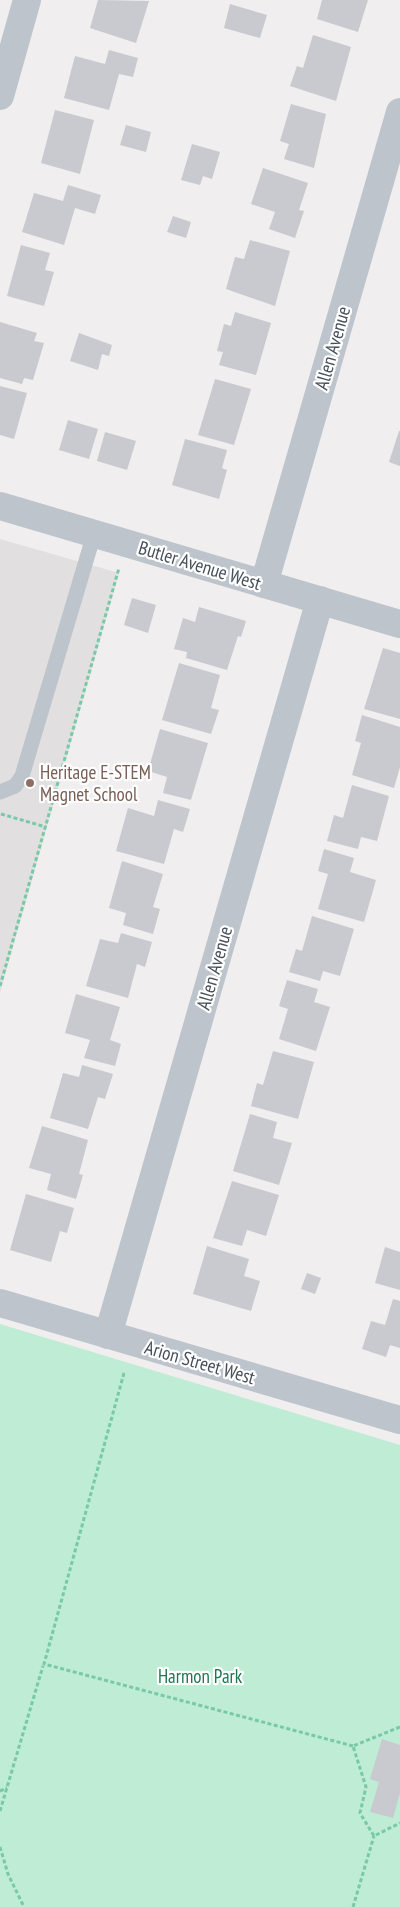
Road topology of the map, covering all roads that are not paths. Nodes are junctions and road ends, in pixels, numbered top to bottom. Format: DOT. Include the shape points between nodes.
graph roads {
  1 [pos="27,0"];
  2 [pos="0,96"];
  3 [pos="400,112"];
  4 [pos="0,506"];
  5 [pos="94,534"];
  6 [pos="264,584"];
  7 [pos="320,600"];
  8 [pos="400,624"];
  9 [pos="0,792"];
  10 [pos="0,1303"];
  11 [pos="108,1336"];
  12 [pos="400,1420"];
  1 -- 2 [label="street"];
  3 -- 6 [label="street, Allen Avenue"];
  4 -- 5 [label="street, Butler Avenue West"];
  5 -- 6 [label="street, Butler Avenue West"];
  5 -- 9 [label="lane" via="22,776 15,786"];
  6 -- 7 [label="street, Butler Avenue West"];
  7 -- 8 [label="street, Butler Avenue West"];
  7 -- 11 [label="street, Allen Avenue"];
  10 -- 11 [label="street, Arion Street West"];
  11 -- 12 [label="street, Arion Street West"];
}
